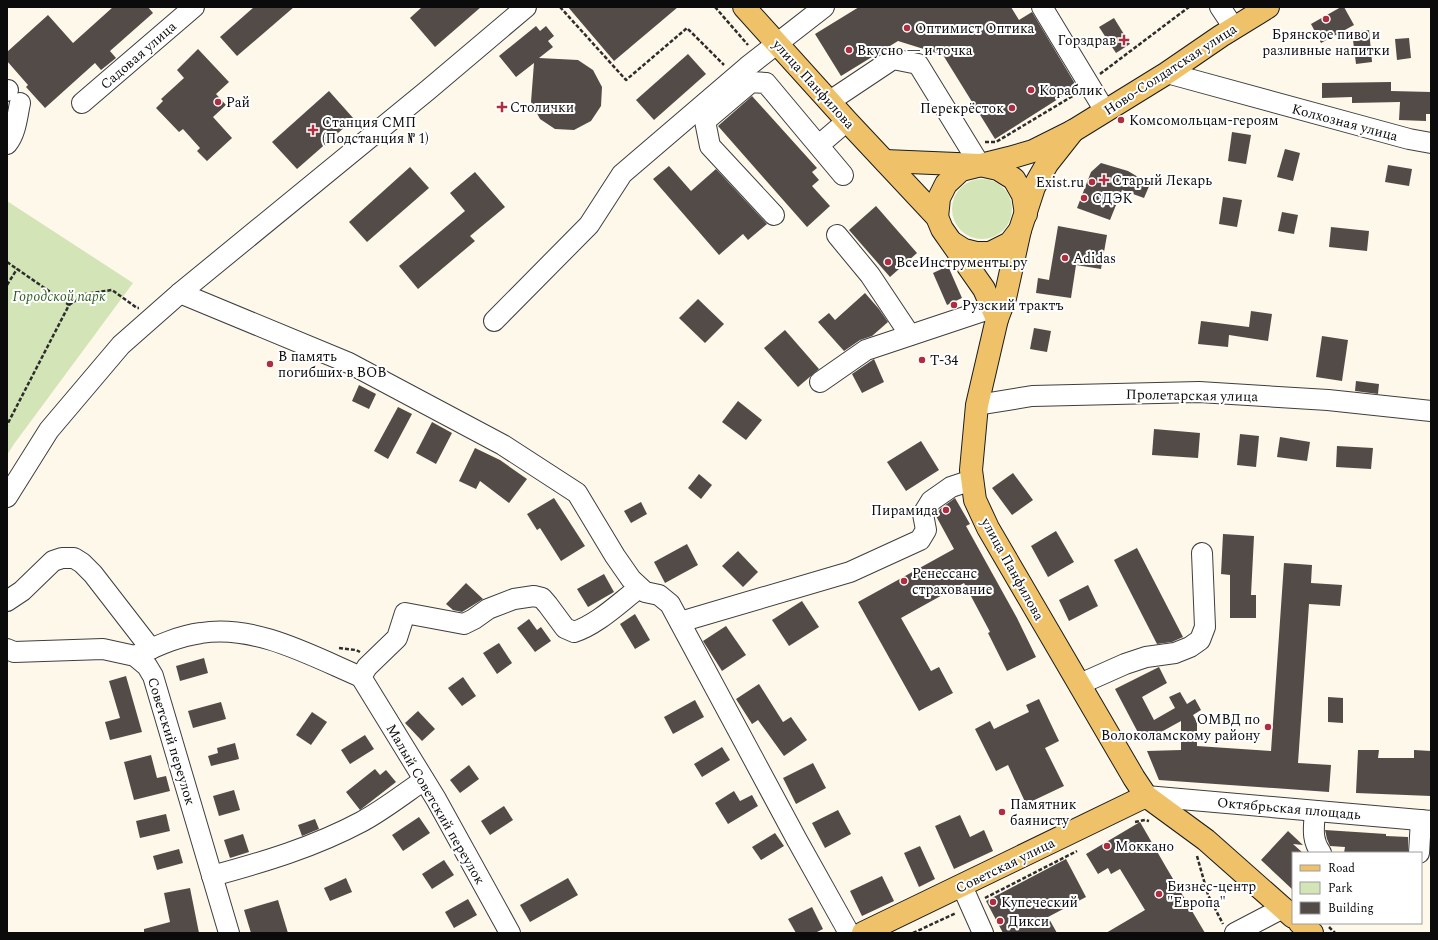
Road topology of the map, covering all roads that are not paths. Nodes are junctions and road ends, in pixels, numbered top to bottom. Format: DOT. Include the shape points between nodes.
graph roads {
  1 [pos="194,7"];
  2 [pos="526,7"];
  3 [pos="744,7"];
  4 [pos="824,7"];
  5 [pos="1042,7"];
  6 [pos="1220,7"];
  7 [pos="1268,7"];
  8 [pos="172,14"];
  9 [pos="1234,28"];
  10 [pos="773,47"];
  11 [pos="1167,72"];
  12 [pos="12,95"];
  13 [pos="830,101"];
  14 [pos="82,103"];
  15 [pos="1105,111"];
  16 [pos="847,121"];
  17 [pos="1073,130"];
  18 [pos="1431,142"];
  19 [pos="7,144"];
  20 [pos="818,145"];
  21 [pos="885,161"];
  22 [pos="980,165"];
  23 [pos="843,174"];
  24 [pos="774,215"];
  25 [pos="937,217"];
  26 [pos="1023,222"];
  27 [pos="837,235"];
  28 [pos="953,243"];
  29 [pos="180,293"];
  30 [pos="995,313"];
  31 [pos="494,321"];
  32 [pos="910,335"];
  33 [pos="820,382"];
  34 [pos="977,405"];
  35 [pos="1431,411"];
  36 [pos="972,480"];
  37 [pos="7,497"];
  38 [pos="1202,552"];
  39 [pos="639,588"];
  40 [pos="7,601"];
  41 [pos="680,622"];
  42 [pos="7,649"];
  43 [pos="143,653"];
  44 [pos="361,676"];
  45 [pos="1080,684"];
  46 [pos="424,780"];
  47 [pos="1146,796"];
  48 [pos="1315,811"];
  49 [pos="1426,821"];
  50 [pos="1320,852"];
  51 [pos="1419,852"];
  52 [pos="212,876"];
  53 [pos="962,886"];
  54 [pos="1288,912"];
  55 [pos="1301,924"];
  56 [pos="1230,930"];
  57 [pos="229,933"];
  58 [pos="510,933"];
  59 [pos="849,933"];
  60 [pos="863,933"];
  61 [pos="983,933"];
  62 [pos="1312,933"];
  1 -- 8 [label="street, Садовая улица"];
  2 -- 29 [label="street"];
  3 -- 10 [label="main road, улица Панфилова"];
  4 -- 10 [label="street"];
  5 -- 15 [label="street"];
  6 -- 9 [label="street"];
  7 -- 9 [label="main road, Ново-Солдатская улица"];
  8 -- 14 [label="street, Садовая улица"];
  9 -- 11 [label="main road, Ново-Солдатская улица"];
  10 -- 13 [label="main road, улица Панфилова"];
  10 -- 31 [label="street" via="622,174 589,225"];
  11 -- 15 [label="main road, Ново-Солдатская улица"];
  11 -- 18 [label="street, Колхозная улица" via="1409,139"];
  12 -- 19 [label="street" via="15,127"];
  13 -- 16 [label="main road, улица Панфилова"];
  13 -- 22 [label="street" via="893,59 918,64"];
  15 -- 17 [label="main road, Ново-Солдатская улица"];
  16 -- 20 [label="street"];
  16 -- 21 [label="main road, улица Панфилова"];
  17 -- 22 [label="main road, Ново-Солдатская улица" via="1033,150"];
  17 -- 26 [label="main road, Ново-Солдатская улица" via="1046,164 1034,187"];
  20 -- 23 [label="street"];
  20 -- 24 [label="street" via="766,83 751,82 705,122 710,146"];
  21 -- 22 [label="main road, улица Панфилова"];
  21 -- 25 [label="main road, улица Панфилова"];
  22 -- 25 [label="main road, улица Панфилова" via="961,170 946,184 939,198"];
  22 -- 26 [label="main road, улица Панфилова" via="998,169 1014,179 1023,195"];
  25 -- 28 [label="main road, улица Панфилова" via="942,229"];
  26 -- 28 [label="main road, улица Панфилова" via="1010,243 990,252 976,253 964,250"];
  26 -- 30 [label="main road, улица Панфилова" via="1005,298"];
  27 -- 32 [label="street" via="870,275"];
  28 -- 30 [label="main road, улица Панфилова" via="984,289"];
  29 -- 37 [label="street" via="121,345 49,430"];
  29 -- 39 [label="street" via="349,363 503,445 577,493 614,556"];
  30 -- 32 [label="street"];
  30 -- 34 [label="main road, улица Панфилова"];
  32 -- 33 [label="street" via="866,350"];
  34 -- 35 [label="street, Пролетарская улица" via="1032,396 1200,392 1328,400"];
  34 -- 36 [label="main road, улица Панфилова"];
  36 -- 41 [label="street" via="951,487 931,501 923,514 926,530 920,540 850,572"];
  36 -- 45 [label="main road, улица Панфилова" via="975,500 988,528"];
  38 -- 45 [label="street" via="1205,627 1200,640 1175,653 1146,657"];
  39 -- 41 [label="street" via="659,595 670,604"];
  39 -- 44 [label="street" via="596,621 574,632 565,628 542,598 534,596 514,599 488,609 464,624 405,613 397,638"];
  40 -- 43 [label="street, Советский переулок" via="22,591 53,561 74,558 93,574"];
  41 -- 59 [label="street"];
  42 -- 43 [label="street" via="14,652 104,649"];
  43 -- 44 [label="street" via="169,641 202,633 238,632 280,642"];
  43 -- 52 [label="street, Советский переулок" via="153,676"];
  44 -- 46 [label="street, Малый Советский переулок"];
  45 -- 47 [label="main road, улица Панфилова"];
  46 -- 52 [label="street" via="362,822 306,848"];
  46 -- 58 [label="street, Малый Советский переулок"];
  47 -- 48 [label="street, Октябрьская площадь"];
  47 -- 53 [label="main road, Советская улица"];
  47 -- 54 [label="main road" via="1206,840"];
  48 -- 49 [label="street, Октябрьская площадь"];
  48 -- 50 [label="street" via="1313,837"];
  49 -- 51 [label="street"];
  52 -- 57 [label="street, Советский переулок"];
  53 -- 60 [label="main road, Советская улица"];
  53 -- 61 [label="street"];
  54 -- 56 [label="street"];
  55 -- 62 [label="main road"];
}
